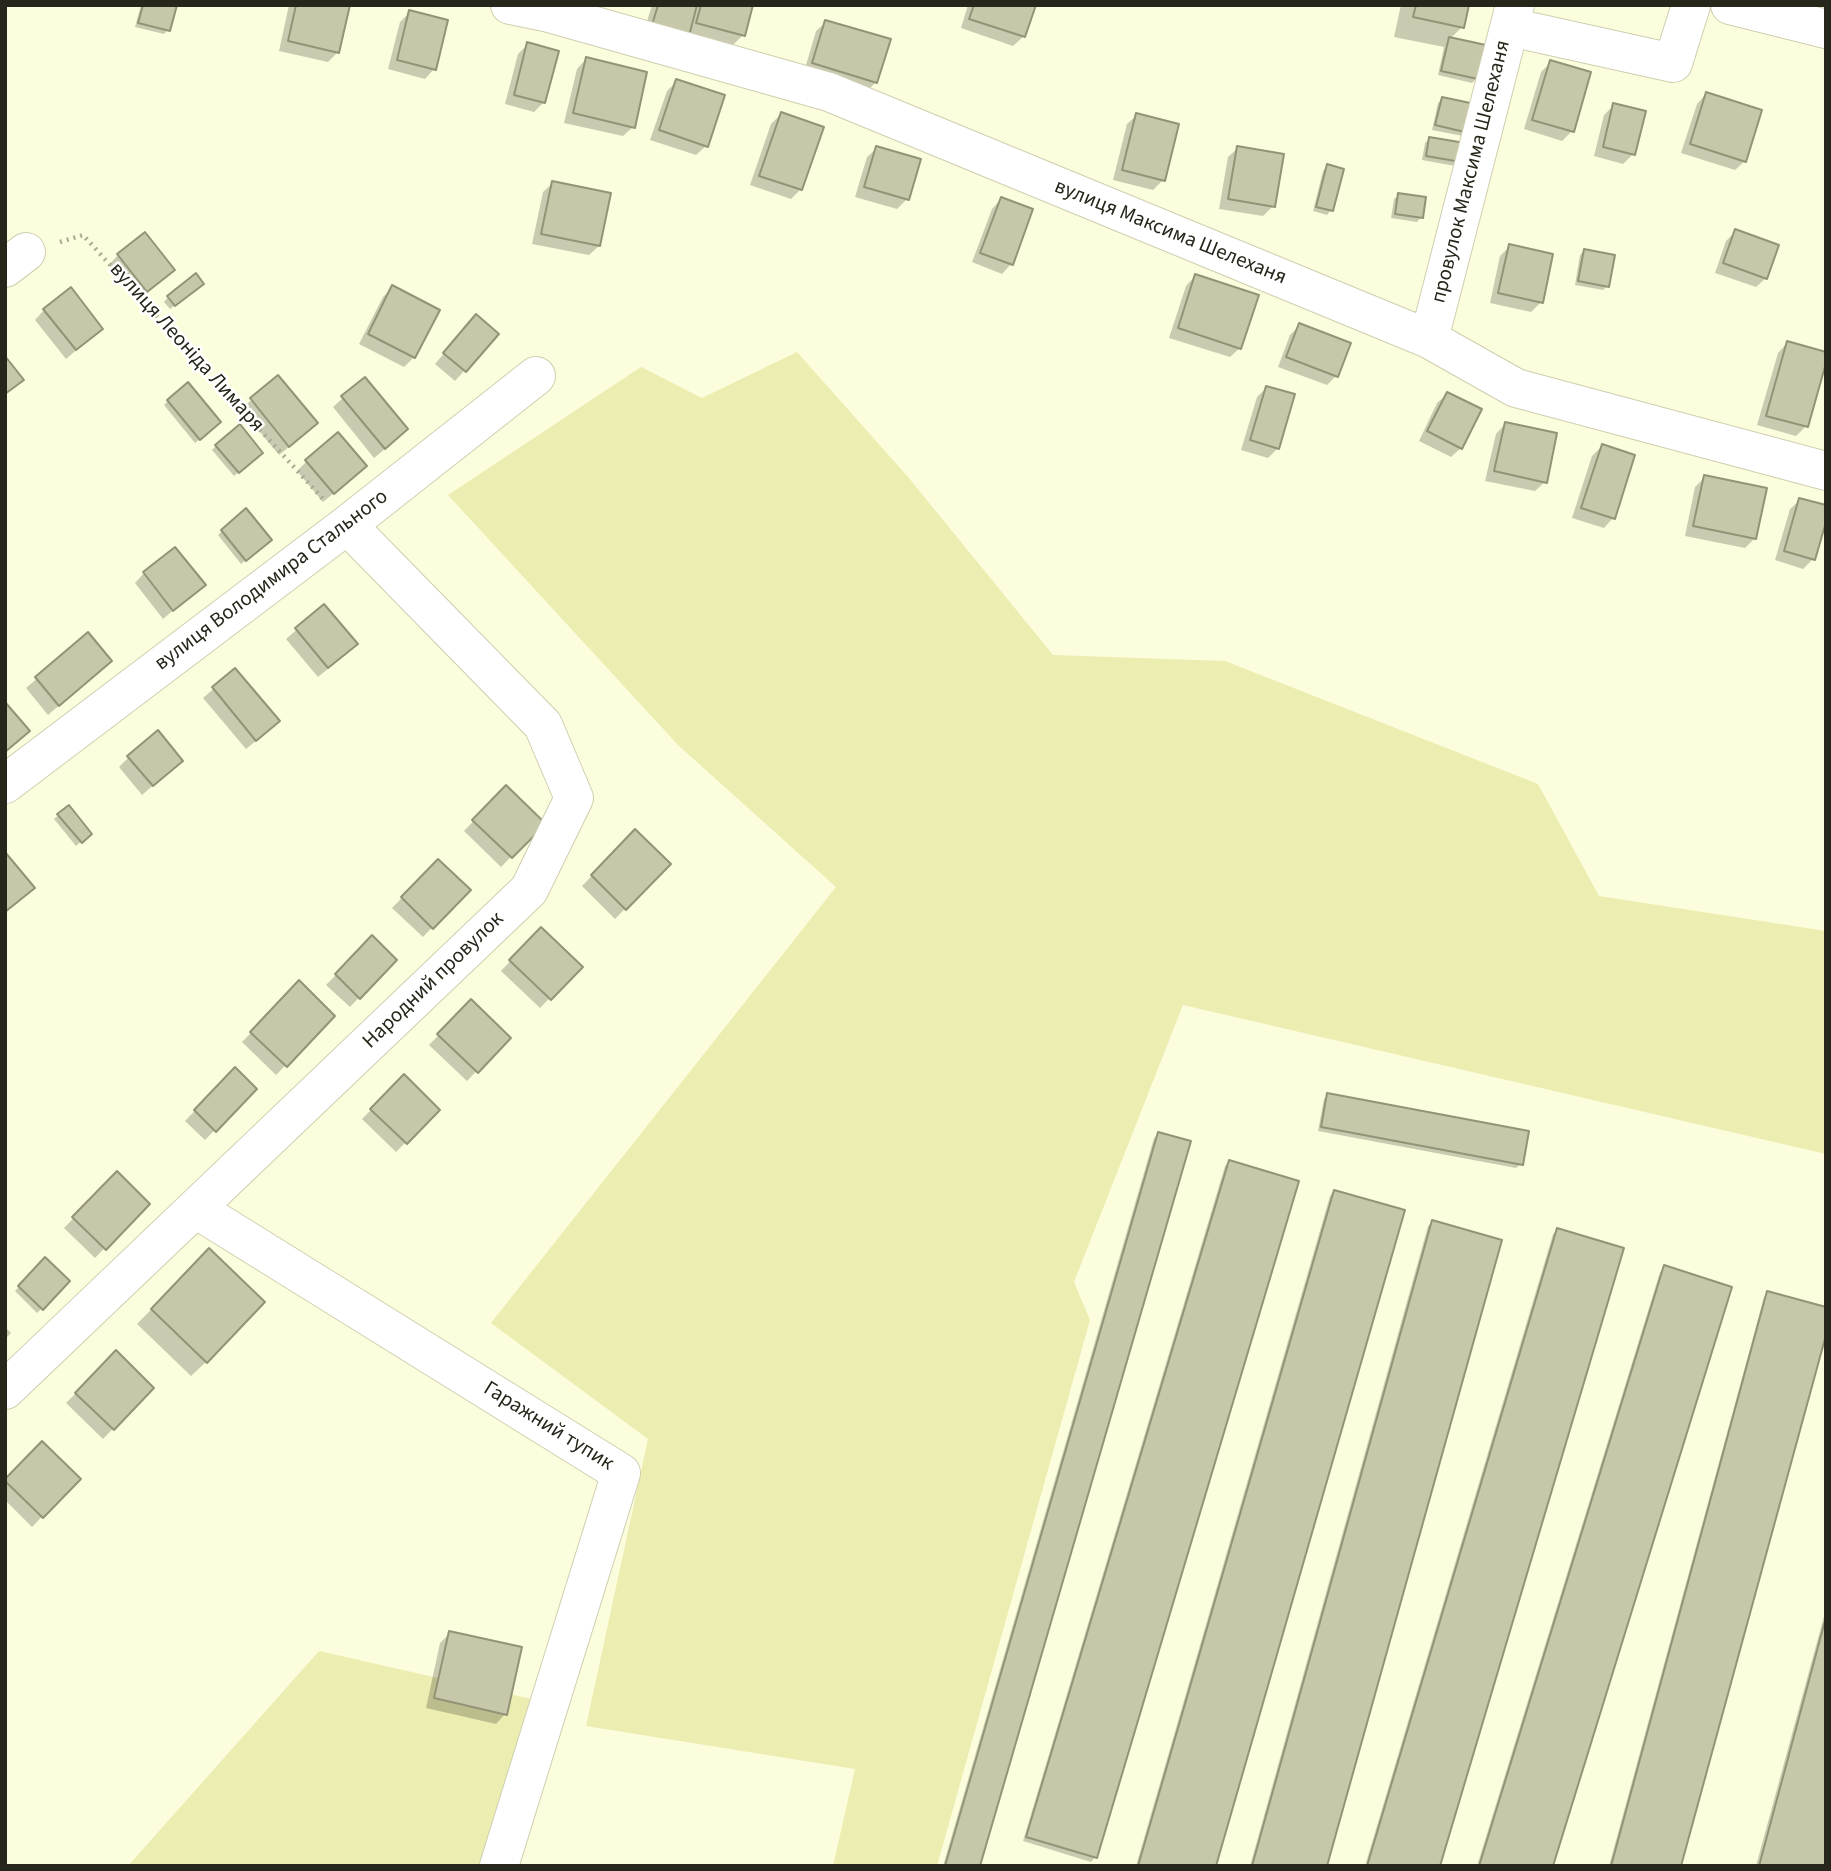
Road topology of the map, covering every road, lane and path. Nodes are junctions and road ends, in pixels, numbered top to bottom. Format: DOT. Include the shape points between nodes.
graph roads {
  1 [pos="510,5"];
  2 [pos="1691,5"];
  3 [pos="1730,5"];
  4 [pos="1513,16"];
  5 [pos="1826,29"];
  6 [pos="16,260"];
  7 [pos="1429,339"];
  8 [pos="536,376"];
  9 [pos="1826,471"];
  10 [pos="347,525"];
  11 [pos="5,784"];
  12 [pos="196,1209"];
  13 [pos="5,1390"];
  14 [pos="499,1866"];
  1 -- 7 [label="street, вулиця Максима Шелеханя" via="829,92"];
  2 -- 4 [label="street" via="1673,63"];
  3 -- 5 [label="street"];
  4 -- 7 [label="street, провулок Максима Шелеханя"];
  6 -- 10 [label="path, вулиця Леоніда Лимаря" via="83,235"];
  7 -- 9 [label="street, вулиця Максима Шелеханя" via="1516,388"];
  8 -- 10 [label="street, вулиця Володимира Стального"];
  10 -- 11 [label="street, вулиця Володимира Стального"];
  10 -- 12 [label="street, Народний провулок" via="542,725 574,798 529,890"];
  12 -- 13 [label="street, Народний провулок"];
  12 -- 14 [label="street, Гаражний тупик" via="621,1473"];
}
